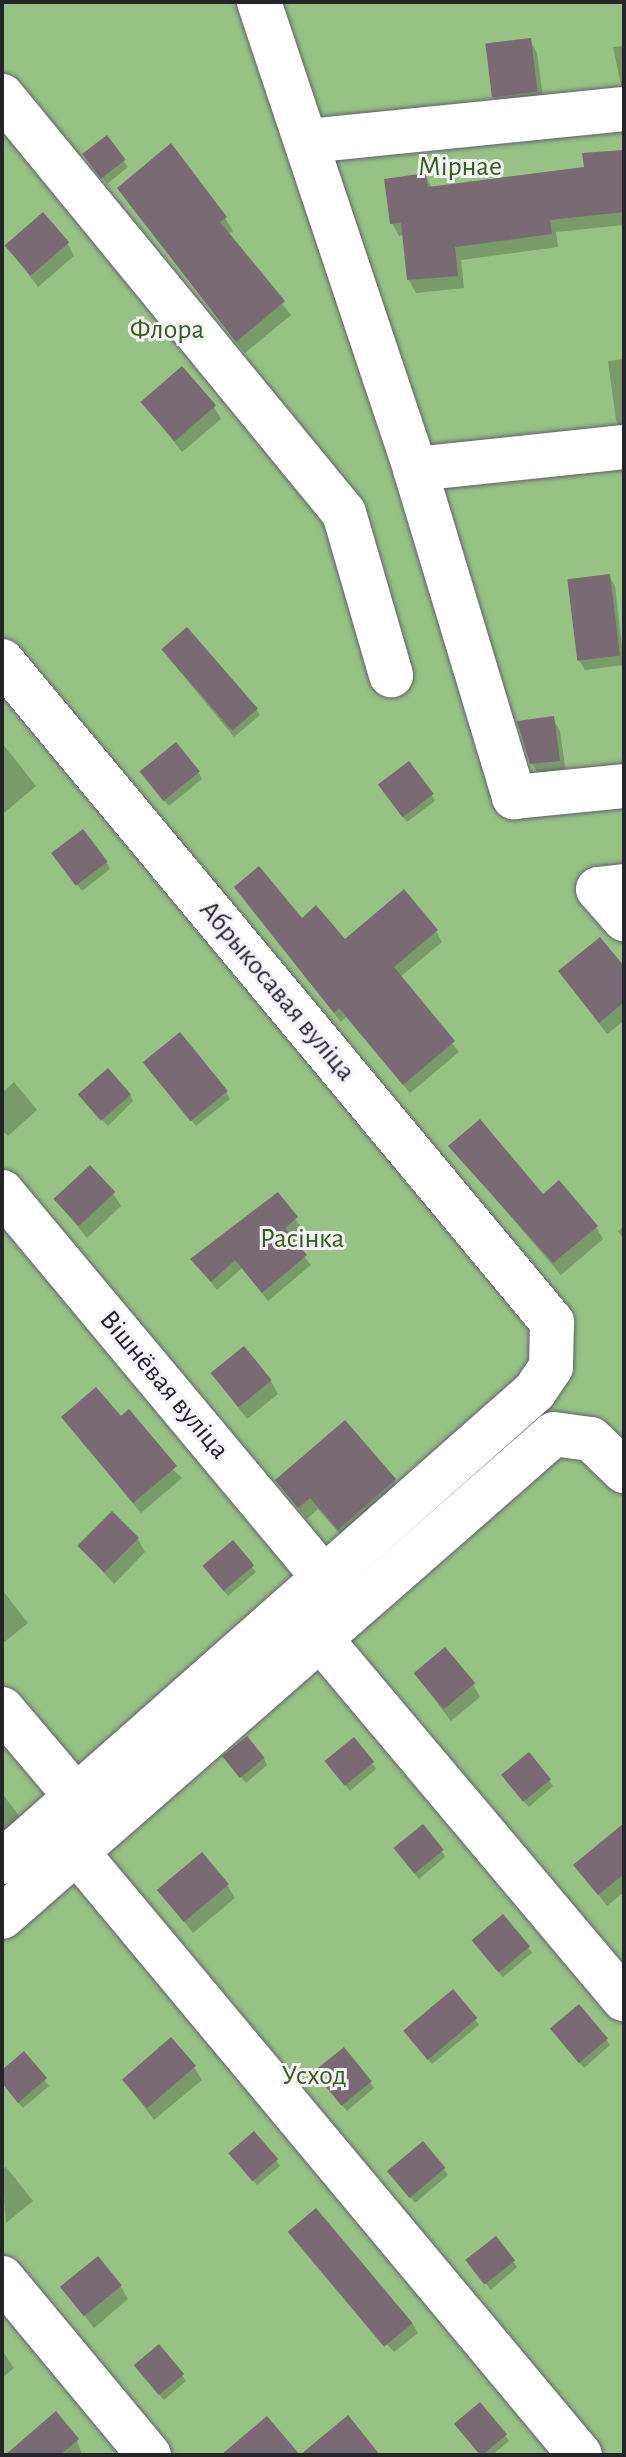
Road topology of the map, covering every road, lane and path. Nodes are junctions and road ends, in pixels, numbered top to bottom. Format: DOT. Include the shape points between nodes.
graph roads {
  1 [pos="259,2"];
  2 [pos="2,96"];
  3 [pos="624,109"];
  4 [pos="309,141"];
  5 [pos="624,447"];
  6 [pos="415,469"];
  7 [pos="2,661"];
  8 [pos="391,675"];
  9 [pos="624,786"];
  10 [pos="624,886"];
  11 [pos="624,919"];
  12 [pos="2,1192"];
  13 [pos="624,1471"];
  14 [pos="325,1579"];
  15 [pos="318,1636"];
  16 [pos="2,1709"];
  17 [pos="75,1795"];
  18 [pos="75,1850"];
  19 [pos="2,1862"];
  20 [pos="2,1917"];
  21 [pos="624,1999"];
  22 [pos="2,2278"];
  23 [pos="149,2455"];
  24 [pos="580,2455"];
  1 -- 4 [label="lane"];
  2 -- 8 [label="lane" via="344,513"];
  3 -- 4 [label="lane"];
  4 -- 6 [label="lane"];
  5 -- 6 [label="lane"];
  6 -- 9 [label="lane" via="514,797"];
  7 -- 14 [label="lane, Абрыкосавая вуліца" via="552,1322 551,1367 535,1391"];
  10 -- 11 [label="lane" via="598,889"];
  12 -- 14 [label="lane, Вішнёвая вуліца"];
  13 -- 15 [label="lane" via="591,1439 554,1434"];
  14 -- 17 [label="lane"];
  15 -- 18 [label="lane"];
  15 -- 21 [label="lane"];
  16 -- 17 [label="lane"];
  17 -- 19 [label="lane"];
  18 -- 20 [label="lane"];
  18 -- 24 [label="lane"];
  22 -- 23 [label="lane"];
}
